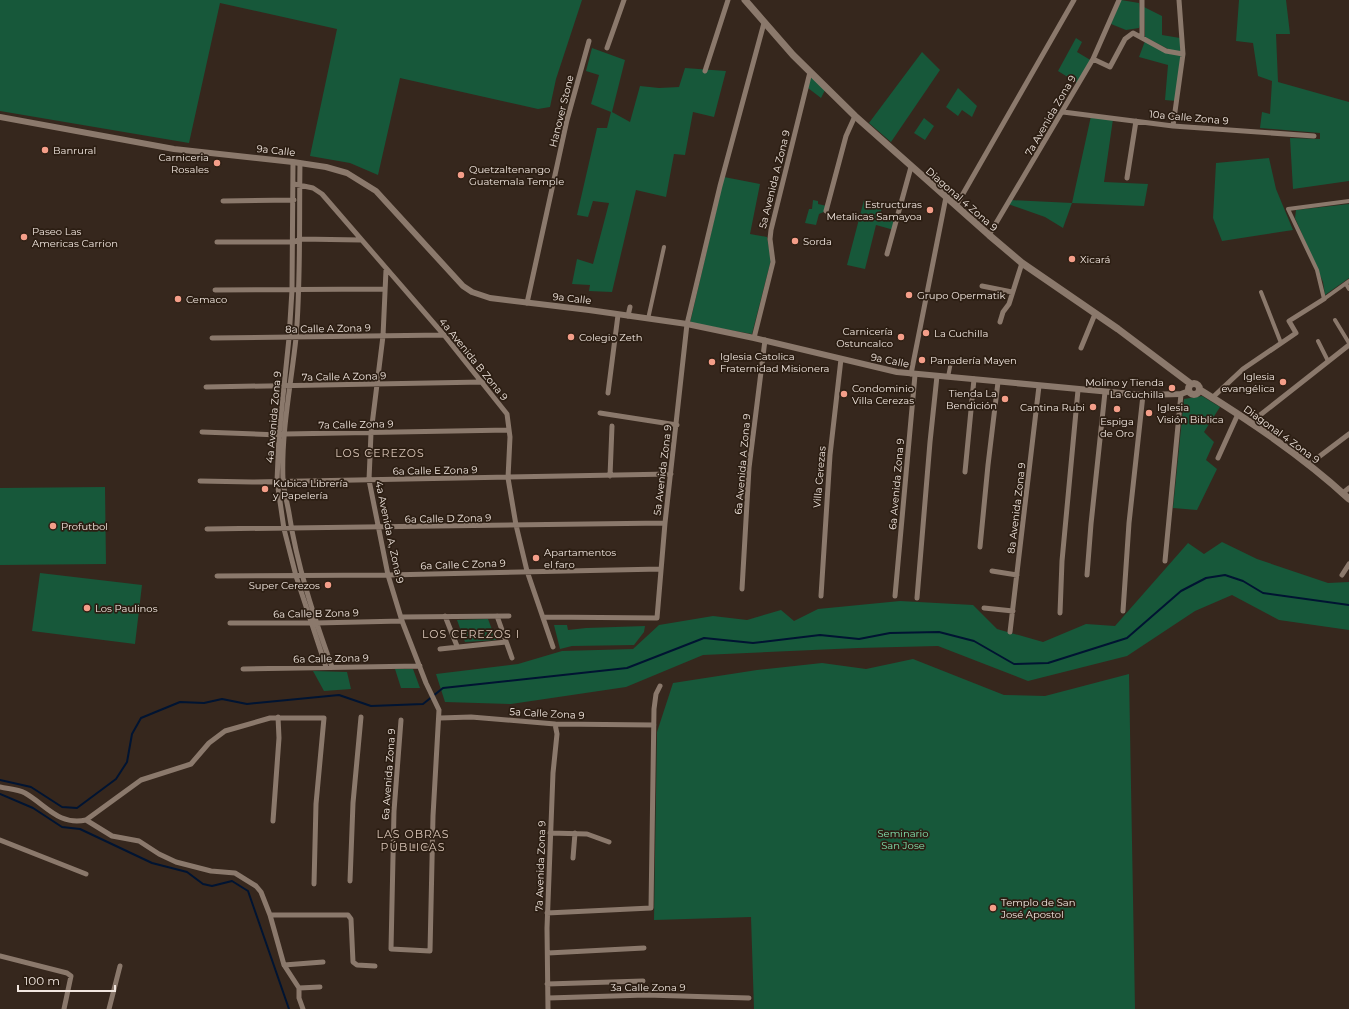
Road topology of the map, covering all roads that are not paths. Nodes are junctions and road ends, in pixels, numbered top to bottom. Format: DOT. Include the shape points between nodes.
graph roads {
  1 [pos="624,0"];
  2 [pos="728,0"];
  3 [pos="745,0"];
  4 [pos="1074,0"];
  5 [pos="1119,0"];
  6 [pos="1142,0"];
  7 [pos="1179,0"];
  8 [pos="764,23"];
  9 [pos="1142,37"];
  10 [pos="589,41"];
  11 [pos="607,48"];
  12 [pos="1183,54"];
  13 [pos="1093,59"];
  14 [pos="705,71"];
  15 [pos="810,72"];
  16 [pos="1063,112"];
  17 [pos="855,116"];
  18 [pos="0,117"];
  19 [pos="1136,121"];
  20 [pos="1173,126"];
  21 [pos="1314,136"];
  22 [pos="297,162"];
  23 [pos="911,167"];
  24 [pos="1126,178"];
  25 [pos="294,184"];
  26 [pos="300,185"];
  27 [pos="946,197"];
  28 [pos="294,200"];
  29 [pos="223,201"];
  30 [pos="1349,202"];
  31 [pos="956,206"];
  32 [pos="826,211"];
  33 [pos="989,235"];
  34 [pos="300,240"];
  35 [pos="361,240"];
  36 [pos="217,242"];
  37 [pos="294,242"];
  38 [pos="664,247"];
  39 [pos="888,254"];
  40 [pos="1022,263"];
  41 [pos="386,270"];
  42 [pos="1347,282"];
  43 [pos="982,286"];
  44 [pos="385,289"];
  45 [pos="1349,289"];
  46 [pos="215,290"];
  47 [pos="292,290"];
  48 [pos="299,290"];
  49 [pos="1012,292"];
  50 [pos="1261,292"];
  51 [pos="1324,299"];
  52 [pos="527,304"];
  53 [pos="630,307"];
  54 [pos="1095,314"];
  55 [pos="618,315"];
  56 [pos="628,316"];
  57 [pos="648,319"];
  58 [pos="1335,320"];
  59 [pos="1000,322"];
  60 [pos="687,324"];
  61 [pos="444,335"];
  62 [pos="383,336"];
  63 [pos="212,338"];
  64 [pos="289,338"];
  65 [pos="296,338"];
  66 [pos="754,338"];
  67 [pos="765,340"];
  68 [pos="1318,341"];
  69 [pos="1281,344"];
  70 [pos="1349,344"];
  71 [pos="1081,348"];
  72 [pos="841,359"];
  73 [pos="1328,361"];
  74 [pos="951,362"];
  75 [pos="913,374"];
  76 [pos="937,376"];
  77 [pos="948,377"];
  78 [pos="974,379"];
  79 [pos="483,382"];
  80 [pos="998,382"];
  81 [pos="377,385"];
  82 [pos="284,386"];
  83 [pos="290,386"];
  84 [pos="1039,386"];
  85 [pos="206,387"];
  86 [pos="1190,388"];
  87 [pos="1078,390"];
  88 [pos="1105,392"];
  89 [pos="608,393"];
  90 [pos="1181,394"];
  91 [pos="1143,395"];
  92 [pos="1212,398"];
  93 [pos="600,413"];
  94 [pos="1238,414"];
  95 [pos="1250,423"];
  96 [pos="677,425"];
  97 [pos="612,426"];
  98 [pos="510,430"];
  99 [pos="202,432"];
  100 [pos="371,432"];
  101 [pos="285,434"];
  102 [pos="1349,434"];
  103 [pos="279,435"];
  104 [pos="1218,458"];
  105 [pos="1308,465"];
  106 [pos="965,472"];
  107 [pos="671,474"];
  108 [pos="610,476"];
  109 [pos="508,478"];
  110 [pos="369,480"];
  111 [pos="200,481"];
  112 [pos="277,481"];
  113 [pos="283,481"];
  114 [pos="1349,488"];
  115 [pos="1342,493"];
  116 [pos="1349,499"];
  117 [pos="665,523"];
  118 [pos="516,525"];
  119 [pos="378,528"];
  120 [pos="207,529"];
  121 [pos="284,529"];
  122 [pos="291,529"];
  123 [pos="980,546"];
  124 [pos="1165,561"];
  125 [pos="1349,564"];
  126 [pos="661,570"];
  127 [pos="527,571"];
  128 [pos="992,571"];
  129 [pos="388,575"];
  130 [pos="1017,575"];
  131 [pos="1087,575"];
  132 [pos="1342,575"];
  133 [pos="217,576"];
  134 [pos="296,576"];
  135 [pos="302,576"];
  136 [pos="742,589"];
  137 [pos="821,596"];
  138 [pos="896,596"];
  139 [pos="918,598"];
  140 [pos="984,608"];
  141 [pos="1013,611"];
  142 [pos="1123,611"];
  143 [pos="1060,614"];
  144 [pos="446,616"];
  145 [pos="497,616"];
  146 [pos="509,616"];
  147 [pos="543,617"];
  148 [pos="402,619"];
  149 [pos="310,622"];
  150 [pos="230,623"];
  151 [pos="316,623"];
  152 [pos="1010,632"];
  153 [pos="506,642"];
  154 [pos="457,646"];
  155 [pos="553,647"];
  156 [pos="440,649"];
  157 [pos="512,658"];
  158 [pos="420,666"];
  159 [pos="329,667"];
  160 [pos="243,669"];
  161 [pos="660,686"];
  162 [pos="278,717"];
  163 [pos="361,717"];
  164 [pos="440,718"];
  165 [pos="401,720"];
  166 [pos="555,724"];
  167 [pos="654,725"];
  168 [pos="0,787"];
  169 [pos="86,820"];
  170 [pos="273,821"];
  171 [pos="550,832"];
  172 [pos="575,833"];
  173 [pos="0,840"];
  174 [pos="609,842"];
  175 [pos="393,846"];
  176 [pos="432,847"];
  177 [pos="573,858"];
  178 [pos="86,874"];
  179 [pos="350,881"];
  180 [pos="314,884"];
  181 [pos="547,913"];
  182 [pos="270,915"];
  183 [pos="644,948"];
  184 [pos="548,953"];
  185 [pos="0,956"];
  186 [pos="323,962"];
  187 [pos="284,965"];
  188 [pos="120,966"];
  189 [pos="375,966"];
  190 [pos="643,981"];
  191 [pos="547,984"];
  192 [pos="320,986"];
  193 [pos="299,988"];
  194 [pos="548,998"];
  195 [pos="748,998"];
  196 [pos="64,1009"];
  197 [pos="109,1009"];
  198 [pos="303,1009"];
  199 [pos="548,1009"];
  1 -- 11 [label="street"];
  2 -- 14 [label="street"];
  3 -- 8 [label="main road, Diagonal 4 Zona 9"];
  4 -- 31 [label="street"];
  5 -- 13 [label="street, 7a Avenida Zona 9"];
  6 -- 9 [label="street"];
  7 -- 12 [label="street"];
  8 -- 15 [label="main road, Diagonal 4 Zona 9"];
  8 -- 60 [label="street, 5a Avenida Zona 9" via="720,186"];
  9 -- 12 [label="street" via="1166,51"];
  9 -- 13 [label="street" via="1135,34 1128,36 1110,66"];
  10 -- 52 [label="street, Hanover Stone" via="567,120"];
  12 -- 20 [label="street"];
  13 -- 16 [label="street, 7a Avenida Zona 9"];
  15 -- 17 [label="main road, Diagonal 4 Zona 9"];
  15 -- 66 [label="street, 5a Avenida A Zona 9" via="771,230 773,262"];
  16 -- 19 [label="street, 10a Calle Zona 9"];
  16 -- 33 [label="street, 7a Avenida Zona 9"];
  17 -- 23 [label="main road, Diagonal 4 Zona 9"];
  17 -- 32 [label="street" via="846,136"];
  18 -- 22 [label="street, 9a Calle" via="174,149"];
  19 -- 20 [label="street, 10a Calle Zona 9"];
  19 -- 24 [label="street"];
  20 -- 21 [label="street, 10a Calle Zona 9"];
  22 -- 25 [label="street, 4a Avenida Zona 9"];
  22 -- 26 [label="street, 4a Avenida Zona 9"];
  22 -- 52 [label="street, 9a Calle" via="337,170 367,184 466,289 490,298"];
  23 -- 27 [label="main road, Diagonal 4 Zona 9"];
  23 -- 39 [label="street"];
  25 -- 26 [label="street, 4a Avenida B Zona 9"];
  25 -- 28 [label="street, 4a Avenida Zona 9"];
  26 -- 34 [label="street, 4a Avenida Zona 9"];
  26 -- 35 [label="street, 4a Avenida B Zona 9" via="313,188 322,194"];
  27 -- 31 [label="main road, Diagonal 4 Zona 9"];
  27 -- 75 [label="street, 6a Avenida Zona 9"];
  28 -- 29 [label="street"];
  28 -- 37 [label="street, 4a Avenida Zona 9"];
  30 -- 51 [label="street" via="1288,209 1317,270"];
  31 -- 33 [label="main road, Diagonal 4 Zona 9"];
  33 -- 40 [label="main road, Diagonal 4 Zona 9"];
  34 -- 35 [label="street"];
  34 -- 37 [label="street"];
  34 -- 48 [label="street, 4a Avenida Zona 9"];
  35 -- 41 [label="street, 4a Avenida B Zona 9"];
  36 -- 37 [label="street"];
  37 -- 47 [label="street, 4a Avenida Zona 9"];
  38 -- 57 [label="street"];
  40 -- 49 [label="street"];
  40 -- 54 [label="main road, Diagonal 4 Zona 9"];
  41 -- 44 [label="street, 4a Avenida A, Zona 9"];
  41 -- 61 [label="street, 4a Avenida B Zona 9"];
  42 -- 45 [label="street"];
  42 -- 51 [label="street"];
  43 -- 49 [label="street"];
  44 -- 48 [label="street"];
  44 -- 62 [label="street, 4a Avenida A, Zona 9"];
  46 -- 47 [label="street"];
  47 -- 48 [label="street"];
  47 -- 64 [label="street, 4a Avenida Zona 9"];
  48 -- 65 [label="street, 4a Avenida Zona 9"];
  49 -- 59 [label="street"];
  50 -- 69 [label="street"];
  51 -- 69 [label="street" via="1290,321 1296,333"];
  52 -- 55 [label="street, 9a Calle"];
  53 -- 56 [label="street"];
  54 -- 71 [label="street"];
  54 -- 86 [label="main road, Diagonal 4 Zona 9"];
  55 -- 56 [label="street, 9a Calle"];
  55 -- 89 [label="street"];
  56 -- 57 [label="street, 9a Calle"];
  57 -- 60 [label="street, 9a Calle"];
  58 -- 70 [label="street"];
  60 -- 66 [label="street, 9a Calle"];
  60 -- 96 [label="street, 5a Avenida Zona 9"];
  61 -- 62 [label="street, 8a Calle A Zona 9"];
  61 -- 79 [label="street, 4a Avenida B Zona 9"];
  62 -- 65 [label="street, 8a Calle A Zona 9"];
  62 -- 81 [label="street, 4a Avenida A, Zona 9"];
  63 -- 64 [label="street, 8a Calle A Zona 9"];
  64 -- 65 [label="street, 8a Calle A Zona 9"];
  64 -- 82 [label="street, 4a Avenida Zona 9"];
  65 -- 83 [label="street, 4a Avenida Zona 9"];
  66 -- 67 [label="street, 9a Calle"];
  67 -- 72 [label="street, 9a Calle"];
  67 -- 136 [label="street, 6a Avenida A Zona 9" via="749,468"];
  68 -- 73 [label="street"];
  69 -- 92 [label="street" via="1243,369"];
  70 -- 73 [label="street"];
  72 -- 75 [label="street, 9a Calle"];
  72 -- 137 [label="street, Villa Cerezas" via="830,455"];
  73 -- 95 [label="street"];
  74 -- 77 [label="street"];
  75 -- 76 [label="street, 9a Calle"];
  75 -- 138 [label="street, 6a Avenida Zona 9"];
  76 -- 77 [label="street, 9a Calle"];
  76 -- 139 [label="street"];
  77 -- 78 [label="street, 9a Calle"];
  78 -- 80 [label="street, 9a Calle"];
  78 -- 106 [label="street"];
  79 -- 81 [label="street, 7a Calle A Zona 9"];
  79 -- 98 [label="street, 4a Avenida B Zona 9" via="506,414"];
  80 -- 84 [label="street, 9a Calle"];
  80 -- 123 [label="street"];
  81 -- 83 [label="street, 7a Calle A Zona 9"];
  81 -- 100 [label="street, 4a Avenida A, Zona 9"];
  82 -- 83 [label="street, 7a Calle A Zona 9"];
  82 -- 85 [label="street, 7a Calle A Zona 9"];
  82 -- 103 [label="street, 4a Avenida Zona 9"];
  83 -- 101 [label="street, 4a Avenida Zona 9"];
  84 -- 87 [label="street, 9a Calle"];
  84 -- 130 [label="street, 8a Avenida Zona 9"];
  86 -- 90 [label="street, 9a Calle"];
  86 -- 92 [label="main road, Diagonal 4 Zona 9" via="1198,385 1200,390"];
  87 -- 88 [label="street, 9a Calle"];
  87 -- 143 [label="street" via="1062,561"];
  88 -- 91 [label="street, 9a Calle"];
  88 -- 131 [label="street"];
  90 -- 91 [label="street, 9a Calle"];
  90 -- 124 [label="street"];
  91 -- 142 [label="street" via="1129,524"];
  92 -- 94 [label="main road, Diagonal 4 Zona 9"];
  93 -- 96 [label="street"];
  94 -- 95 [label="main road, Diagonal 4 Zona 9"];
  94 -- 104 [label="street"];
  95 -- 105 [label="main road, Diagonal 4 Zona 9"];
  96 -- 107 [label="street, 5a Avenida Zona 9"];
  97 -- 108 [label="street"];
  98 -- 100 [label="street, 7a Calle Zona 9"];
  98 -- 109 [label="street, 4a Avenida B Zona 9"];
  99 -- 103 [label="street, 7a Calle Zona 9"];
  100 -- 101 [label="street, 7a Calle Zona 9"];
  100 -- 110 [label="street, 4a Avenida A, Zona 9"];
  101 -- 103 [label="street, 7a Calle Zona 9"];
  101 -- 113 [label="street, 4a Avenida Zona 9"];
  102 -- 105 [label="street"];
  103 -- 112 [label="street, 4a Avenida Zona 9"];
  105 -- 115 [label="main road, Diagonal 4 Zona 9"];
  107 -- 108 [label="street, 6a Calle E Zona 9"];
  107 -- 117 [label="street, 5a Avenida Zona 9"];
  108 -- 109 [label="street, 6a Calle E Zona 9"];
  109 -- 110 [label="street, 6a Calle E Zona 9"];
  109 -- 118 [label="street, 4a Avenida B Zona 9"];
  110 -- 113 [label="street, 6a Calle E Zona 9"];
  110 -- 119 [label="street, 4a Avenida A, Zona 9"];
  111 -- 112 [label="street, 6a Calle E Zona 9"];
  112 -- 113 [label="street, 6a Calle E Zona 9"];
  112 -- 121 [label="street, 4a Avenida Zona 9"];
  113 -- 122 [label="street, 4a Avenida Zona 9"];
  114 -- 115 [label="street"];
  115 -- 116 [label="main road, Diagonal 4 Zona 9"];
  117 -- 118 [label="street, 6a Calle D Zona 9"];
  117 -- 126 [label="street, 5a Avenida Zona 9"];
  118 -- 119 [label="street, 6a Calle D Zona 9"];
  118 -- 127 [label="street, 4a Avenida B Zona 9"];
  119 -- 122 [label="street, 6a Calle D Zona 9"];
  119 -- 129 [label="street, 4a Avenida A, Zona 9"];
  120 -- 121 [label="street, 6a Calle D Zona 9"];
  121 -- 122 [label="street, 6a Calle D Zona 9"];
  121 -- 134 [label="street, 4a Avenida Zona 9"];
  122 -- 135 [label="street, 4a Avenida Zona 9"];
  125 -- 132 [label="street"];
  126 -- 127 [label="street, 6a Calle C Zona 9"];
  126 -- 147 [label="street, 5a Avenida Zona 9" via="658,618"];
  127 -- 129 [label="street, 6a Calle C Zona 9"];
  127 -- 147 [label="street, 4a Avenida B Zona 9"];
  128 -- 130 [label="street"];
  129 -- 135 [label="street, 6a Calle C Zona 9"];
  129 -- 148 [label="street, 4a Avenida A, Zona 9"];
  130 -- 141 [label="street, 8a Avenida Zona 9"];
  133 -- 134 [label="street, 6a Calle C Zona 9"];
  134 -- 135 [label="street, 6a Calle C Zona 9"];
  134 -- 149 [label="street, 4a Avenida Zona 9"];
  135 -- 151 [label="street, 4a Avenida Zona 9"];
  140 -- 141 [label="street"];
  141 -- 152 [label="street, 8a Avenida Zona 9"];
  144 -- 145 [label="street, 6a Calle B Zona 9"];
  144 -- 148 [label="street, 6a Calle B Zona 9"];
  144 -- 154 [label="street"];
  145 -- 146 [label="street, 6a Calle B Zona 9"];
  145 -- 153 [label="street"];
  147 -- 155 [label="street, 4a Avenida B Zona 9"];
  148 -- 151 [label="street, 6a Calle B Zona 9"];
  148 -- 158 [label="street, 4a Avenida A, Zona 9"];
  149 -- 150 [label="street, 6a Calle B Zona 9"];
  149 -- 151 [label="street, 6a Calle B Zona 9"];
  149 -- 159 [label="street, 4a Avenida Zona 9"];
  151 -- 159 [label="street, 4a Avenida Zona 9"];
  153 -- 154 [label="street"];
  153 -- 157 [label="street"];
  154 -- 156 [label="street"];
  158 -- 159 [label="street, 6a Calle Zona 9"];
  158 -- 164 [label="street, 4a Avenida A, Zona 9"];
  159 -- 160 [label="street, 6a Calle Zona 9"];
  161 -- 167 [label="street" via="654,700"];
  162 -- 169 [label="street" via="226,731 209,743 191,764 141,780"];
  162 -- 170 [label="street" via="279,738"];
  162 -- 180 [label="street" via="324,718 317,798"];
  163 -- 179 [label="street" via="353,803"];
  164 -- 166 [label="street, 5a Calle Zona 9" via="471,717"];
  164 -- 176 [label="street"];
  165 -- 175 [label="street, 6a Avenida Zona 9"];
  166 -- 167 [label="street, 5a Calle Zona 9"];
  166 -- 171 [label="street, 7a Avenida Zona 9" via="557,734"];
  167 -- 181 [label="street" via="651,908"];
  168 -- 169 [label="street" via="22,792 60,818 76,822"];
  169 -- 182 [label="street" via="112,836 139,841 176,862 211,871 240,874 259,889"];
  171 -- 172 [label="street"];
  171 -- 181 [label="street, 7a Avenida Zona 9"];
  172 -- 174 [label="street" via="592,835"];
  172 -- 177 [label="street"];
  173 -- 178 [label="street"];
  175 -- 176 [label="street"];
  175 -- 176 [label="street, 6a Avenida Zona 9" via="391,949 430,951"];
  181 -- 184 [label="street, 7a Avenida Zona 9"];
  182 -- 187 [label="street"];
  182 -- 189 [label="street" via="346,914 349,916 352,962 357,965"];
  183 -- 184 [label="street"];
  184 -- 191 [label="street, 7a Avenida Zona 9"];
  185 -- 196 [label="street" via="71,976"];
  186 -- 187 [label="street"];
  187 -- 193 [label="street"];
  188 -- 197 [label="street"];
  190 -- 191 [label="street"];
  191 -- 194 [label="street, 7a Avenida Zona 9"];
  192 -- 193 [label="street"];
  193 -- 198 [label="street"];
  194 -- 195 [label="street, 3a Calle Zona 9" via="646,995"];
  194 -- 199 [label="street, 7a Avenida Zona 9"];
}
